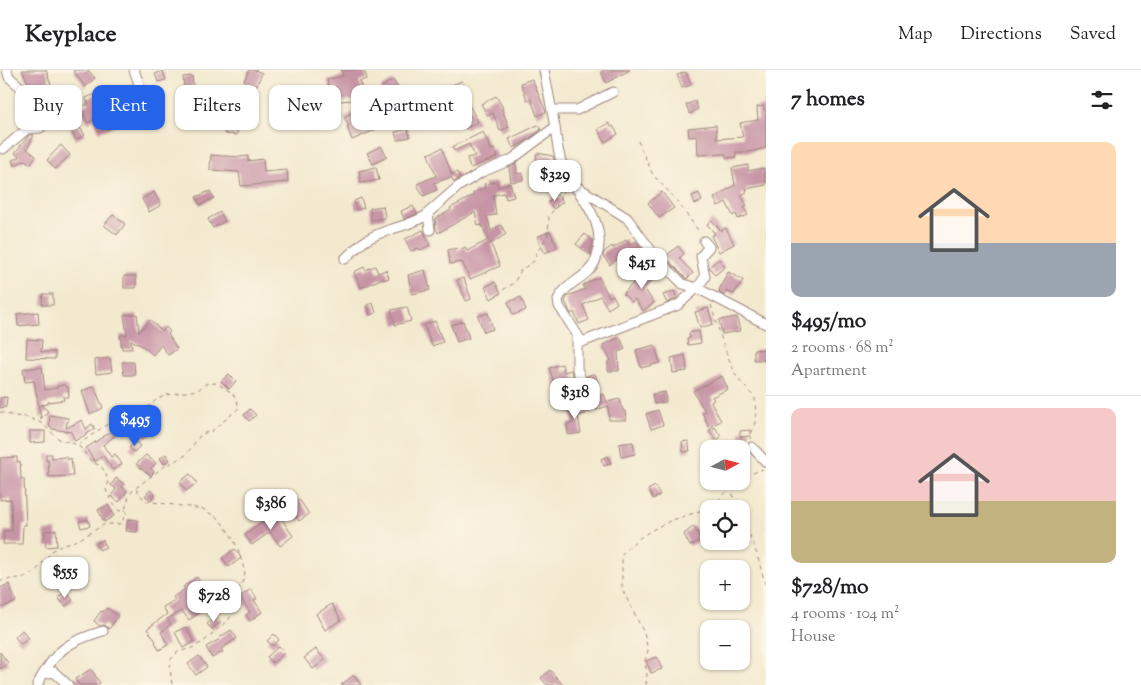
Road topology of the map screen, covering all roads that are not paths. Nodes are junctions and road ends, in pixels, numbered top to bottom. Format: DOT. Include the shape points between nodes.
graph roads {
  1 [pos="7,70"];
  2 [pos="134,70"];
  3 [pos="544,70"];
  4 [pos="139,84"];
  5 [pos="18,85"];
  6 [pos="613,92"];
  7 [pos="552,110"];
  8 [pos="555,127"];
  9 [pos="26,130"];
  10 [pos="3,149"];
  11 [pos="572,183"];
  12 [pos="427,215"];
  13 [pos="430,230"];
  14 [pos="706,244"];
  15 [pos="344,259"];
  16 [pos="697,288"];
  17 [pos="766,324"];
  18 [pos="577,335"];
  19 [pos="588,407"];
  20 [pos="750,448"];
  21 [pos="766,462"];
  22 [pos="103,631"];
  23 [pos="43,674"];
  24 [pos="37,685"];
  25 [pos="68,685"];
  1 -- 5 [label="street" via="9,77"];
  2 -- 4 [label="street"];
  3 -- 7 [label="street"];
  6 -- 7 [label="street" via="577,110"];
  7 -- 8 [label="street"];
  8 -- 11 [label="street" via="562,165"];
  8 -- 12 [label="street" via="510,160 459,186"];
  9 -- 10 [label="street"];
  11 -- 16 [label="street" via="627,218 656,257 683,284"];
  11 -- 18 [label="street" via="593,213 600,241 596,261 587,273 563,291 558,300"];
  12 -- 13 [label="street"];
  12 -- 15 [label="street" via="414,223 371,237"];
  14 -- 16 [label="street" via="702,256 705,277"];
  16 -- 17 [label="street"];
  16 -- 18 [label="street" via="678,305 582,342"];
  18 -- 19 [label="street" via="577,369"];
  20 -- 21 [label="street"];
  22 -- 23 [label="street" via="60,650"];
  23 -- 24 [label="street"];
  23 -- 25 [label="street" via="54,672"];
}
